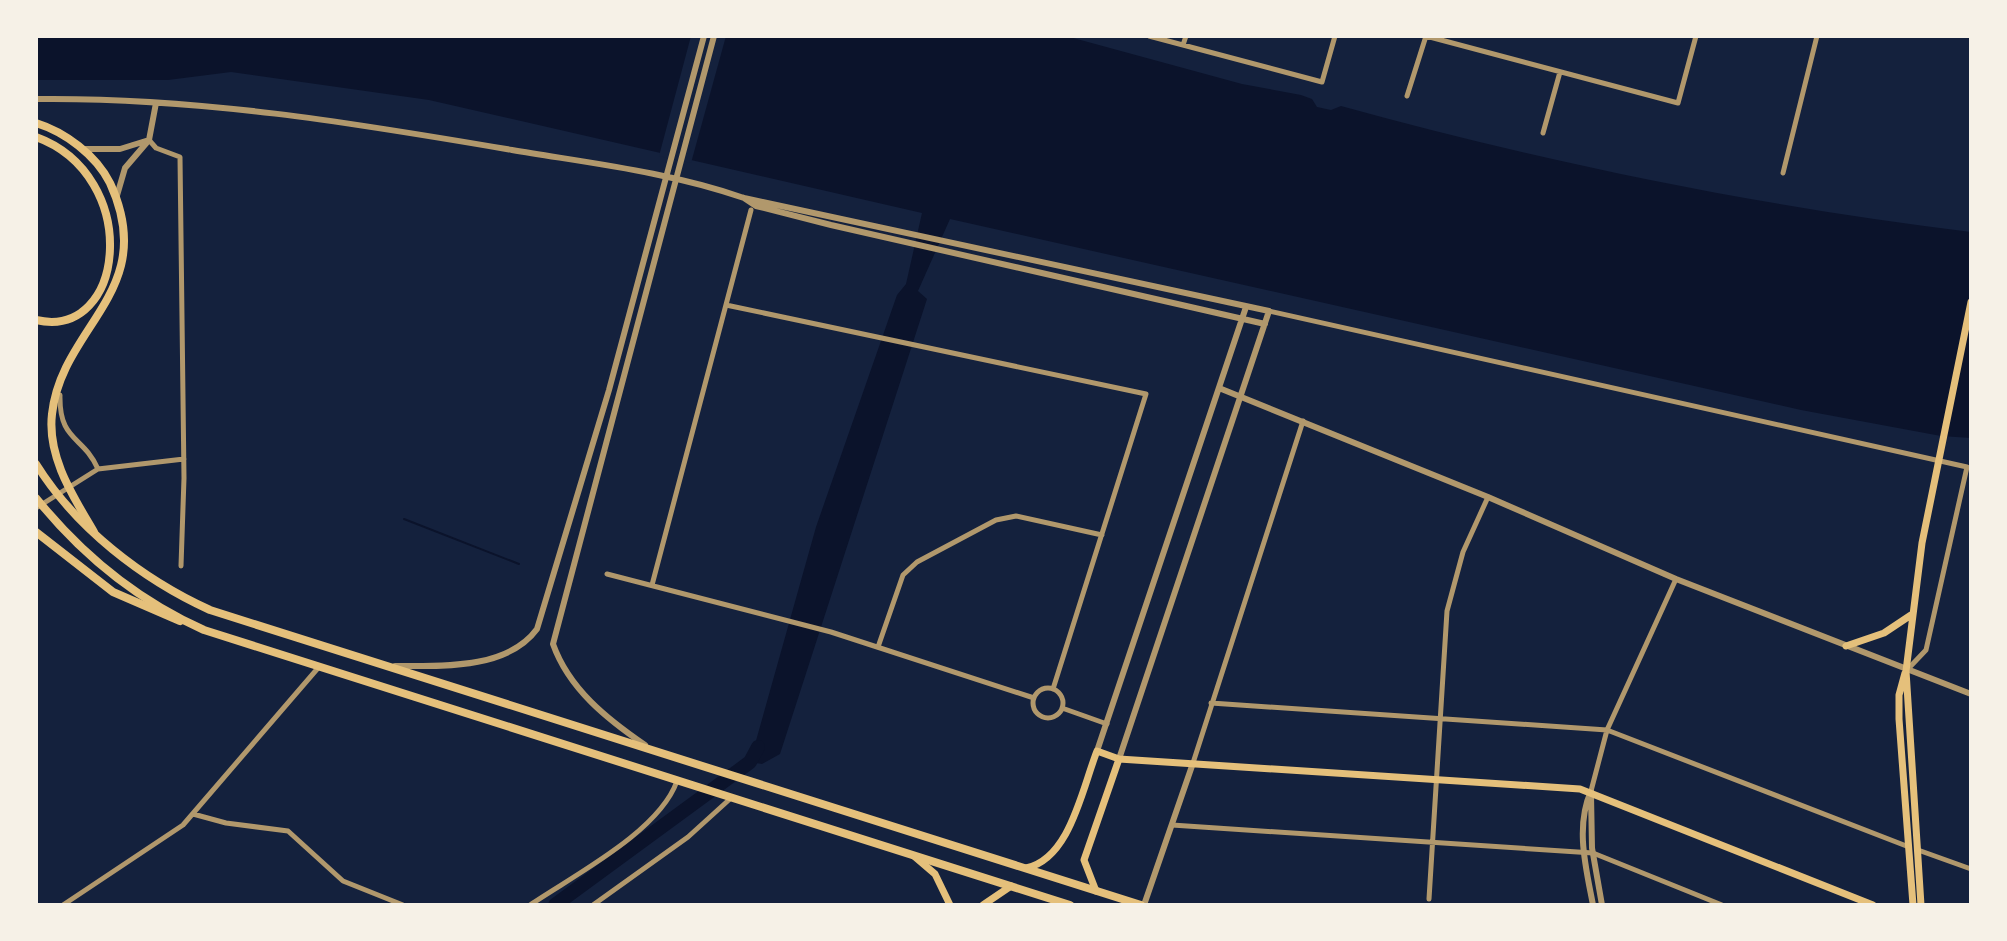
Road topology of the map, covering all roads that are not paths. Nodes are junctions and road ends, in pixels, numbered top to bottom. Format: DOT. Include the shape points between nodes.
graph roads {
  1 [pos="704,36"];
  2 [pos="714,36"];
  3 [pos="1149,36"];
  4 [pos="1186,36"];
  5 [pos="1335,36"];
  6 [pos="1426,36"];
  7 [pos="1696,36"];
  8 [pos="1817,36"];
  9 [pos="1183,45"];
  10 [pos="1560,72"];
  11 [pos="1407,96"];
  12 [pos="36,99"];
  13 [pos="156,103"];
  14 [pos="36,123"];
  15 [pos="1543,133"];
  16 [pos="36,137"];
  17 [pos="149,140"];
  18 [pos="82,149"];
  19 [pos="1783,173"];
  20 [pos="744,198"];
  21 [pos="116,199"];
  22 [pos="751,210"];
  23 [pos="1971,302"];
  24 [pos="726,305"];
  25 [pos="1246,307"];
  26 [pos="1269,311"];
  27 [pos="1242,318"];
  28 [pos="36,320"];
  29 [pos="1265,324"];
  30 [pos="61,380"];
  31 [pos="1219,388"];
  32 [pos="1244,395"];
  33 [pos="1303,420"];
  34 [pos="184,459"];
  35 [pos="36,464"];
  36 [pos="98,469"];
  37 [pos="1488,497"];
  38 [pos="36,498"];
  39 [pos="41,509"];
  40 [pos="36,532"];
  41 [pos="94,532"];
  42 [pos="1102,535"];
  43 [pos="181,566"];
  44 [pos="607,574"];
  45 [pos="1676,579"];
  46 [pos="652,585"];
  47 [pos="1911,615"];
  48 [pos="222,636"];
  49 [pos="1846,646"];
  50 [pos="878,647"];
  51 [pos="381,666"];
  52 [pos="318,668"];
  53 [pos="1906,671"];
  54 [pos="1053,689"];
  55 [pos="1971,694"];
  56 [pos="1034,698"];
  57 [pos="1211,703"];
  58 [pos="1062,708"];
  59 [pos="1439,719"];
  60 [pos="1107,724"];
  61 [pos="1607,730"];
  62 [pos="1097,751"];
  63 [pos="655,752"];
  64 [pos="1119,759"];
  65 [pos="1193,763"];
  66 [pos="1436,779"];
  67 [pos="677,781"];
  68 [pos="1591,791"];
  69 [pos="732,798"];
  70 [pos="193,814"];
  71 [pos="1172,825"];
  72 [pos="1433,842"];
  73 [pos="1909,847"];
  74 [pos="1918,850"];
  75 [pos="1584,852"];
  76 [pos="1593,853"];
  77 [pos="912,855"];
  78 [pos="1021,869"];
  79 [pos="1971,869"];
  80 [pos="1011,886"];
  81 [pos="1096,891"];
  82 [pos="1429,899"];
  83 [pos="63,905"];
  84 [pos="403,905"];
  85 [pos="530,905"];
  86 [pos="593,905"];
  87 [pos="950,905"];
  88 [pos="983,905"];
  89 [pos="1070,905"];
  90 [pos="1142,905"];
  91 [pos="1593,905"];
  92 [pos="1602,905"];
  93 [pos="1722,905"];
  94 [pos="1873,905"];
  95 [pos="1913,905"];
  96 [pos="1921,905"];
  1 -- 51 [label="street" via="542,616 528,641 477,661"];
  2 -- 63 [label="street" via="553,644 569,675 596,708"];
  3 -- 9 [label="street"];
  4 -- 9 [label="street"];
  5 -- 9 [label="street" via="1322,82"];
  6 -- 10 [label="street"];
  6 -- 11 [label="street"];
  7 -- 10 [label="street" via="1678,103"];
  8 -- 19 [label="street"];
  10 -- 15 [label="street"];
  12 -- 13 [label="street"];
  13 -- 17 [label="street"];
  13 -- 20 [label="street" via="324,118 691,182"];
  14 -- 18 [label="main road"];
  16 -- 28 [label="main road" via="64,152 92,179 105,206 111,244 106,274 89,304 62,320"];
  17 -- 18 [label="street" via="120,149"];
  17 -- 21 [label="street" via="125,168"];
  17 -- 34 [label="street" via="180,157"];
  18 -- 21 [label="main road" via="104,173"];
  20 -- 25 [label="street"];
  20 -- 27 [label="street" via="756,206"];
  21 -- 30 [label="main road" via="123,238 119,273"];
  22 -- 24 [label="street"];
  23 -- 47 [label="main road"];
  24 -- 42 [label="street" via="1146,394"];
  24 -- 46 [label="street"];
  25 -- 26 [label="street"];
  25 -- 27 [label="street"];
  26 -- 29 [label="street"];
  26 -- 53 [label="street" via="1967,467 1926,650"];
  27 -- 29 [label="street"];
  27 -- 31 [label="street"];
  29 -- 32 [label="street"];
  30 -- 36 [label="street" via="60,416 66,432"];
  30 -- 41 [label="main road" via="51,432 65,479"];
  31 -- 32 [label="street"];
  31 -- 60 [label="street"];
  32 -- 33 [label="street"];
  32 -- 64 [label="street"];
  33 -- 37 [label="street"];
  33 -- 57 [label="street"];
  34 -- 36 [label="street"];
  34 -- 43 [label="street"];
  35 -- 41 [label="main road"];
  36 -- 39 [label="street"];
  37 -- 45 [label="street"];
  37 -- 59 [label="street" via="1463,552 1447,611"];
  38 -- 39 [label="main road"];
  39 -- 48 [label="main road" via="138,595"];
  40 -- 48 [label="main road" via="123,598"];
  41 -- 51 [label="main road" via="194,603"];
  42 -- 50 [label="street" via="1016,516 996,520 917,562 903,575"];
  42 -- 54 [label="street"];
  44 -- 46 [label="street"];
  45 -- 49 [label="street"];
  45 -- 61 [label="street"];
  46 -- 50 [label="street"];
  47 -- 49 [label="main road" via="1884,633"];
  47 -- 53 [label="main road"];
  48 -- 52 [label="main road"];
  49 -- 53 [label="street"];
  50 -- 56 [label="street"];
  51 -- 63 [label="main road"];
  52 -- 67 [label="main road"];
  52 -- 70 [label="street"];
  53 -- 55 [label="street"];
  53 -- 73 [label="main road" via="1899,695"];
  53 -- 74 [label="main road"];
  54 -- 56 [label="street" via="1042,689"];
  54 -- 58 [label="street" via="1062,697"];
  56 -- 58 [label="street" via="1034,710 1043,718 1055,717"];
  57 -- 59 [label="street"];
  57 -- 65 [label="street"];
  58 -- 60 [label="street"];
  59 -- 61 [label="street"];
  59 -- 66 [label="street"];
  60 -- 62 [label="street"];
  61 -- 68 [label="street"];
  61 -- 73 [label="street"];
  62 -- 64 [label="main road"];
  62 -- 78 [label="main road" via="1061,845 1048,861"];
  63 -- 78 [label="main road"];
  64 -- 65 [label="main road"];
  64 -- 81 [label="main road" via="1084,860"];
  65 -- 66 [label="main road"];
  65 -- 71 [label="street"];
  66 -- 68 [label="main road"];
  66 -- 72 [label="street"];
  67 -- 69 [label="main road"];
  67 -- 85 [label="street" via="672,796 633,836"];
  68 -- 75 [label="street" via="1583,811"];
  68 -- 76 [label="street"];
  68 -- 94 [label="main road"];
  69 -- 77 [label="main road"];
  69 -- 86 [label="street" via="688,837"];
  70 -- 83 [label="street"];
  70 -- 84 [label="street" via="288,831 343,881"];
  71 -- 72 [label="street"];
  71 -- 90 [label="street"];
  72 -- 75 [label="street"];
  72 -- 82 [label="street"];
  73 -- 95 [label="main road"];
  74 -- 79 [label="street"];
  74 -- 96 [label="main road"];
  75 -- 76 [label="street"];
  75 -- 91 [label="street"];
  76 -- 92 [label="street"];
  76 -- 93 [label="street"];
  77 -- 80 [label="main road"];
  77 -- 87 [label="main road" via="935,874"];
  78 -- 81 [label="main road"];
  80 -- 88 [label="main road"];
  80 -- 89 [label="main road"];
  81 -- 90 [label="main road"];
}
